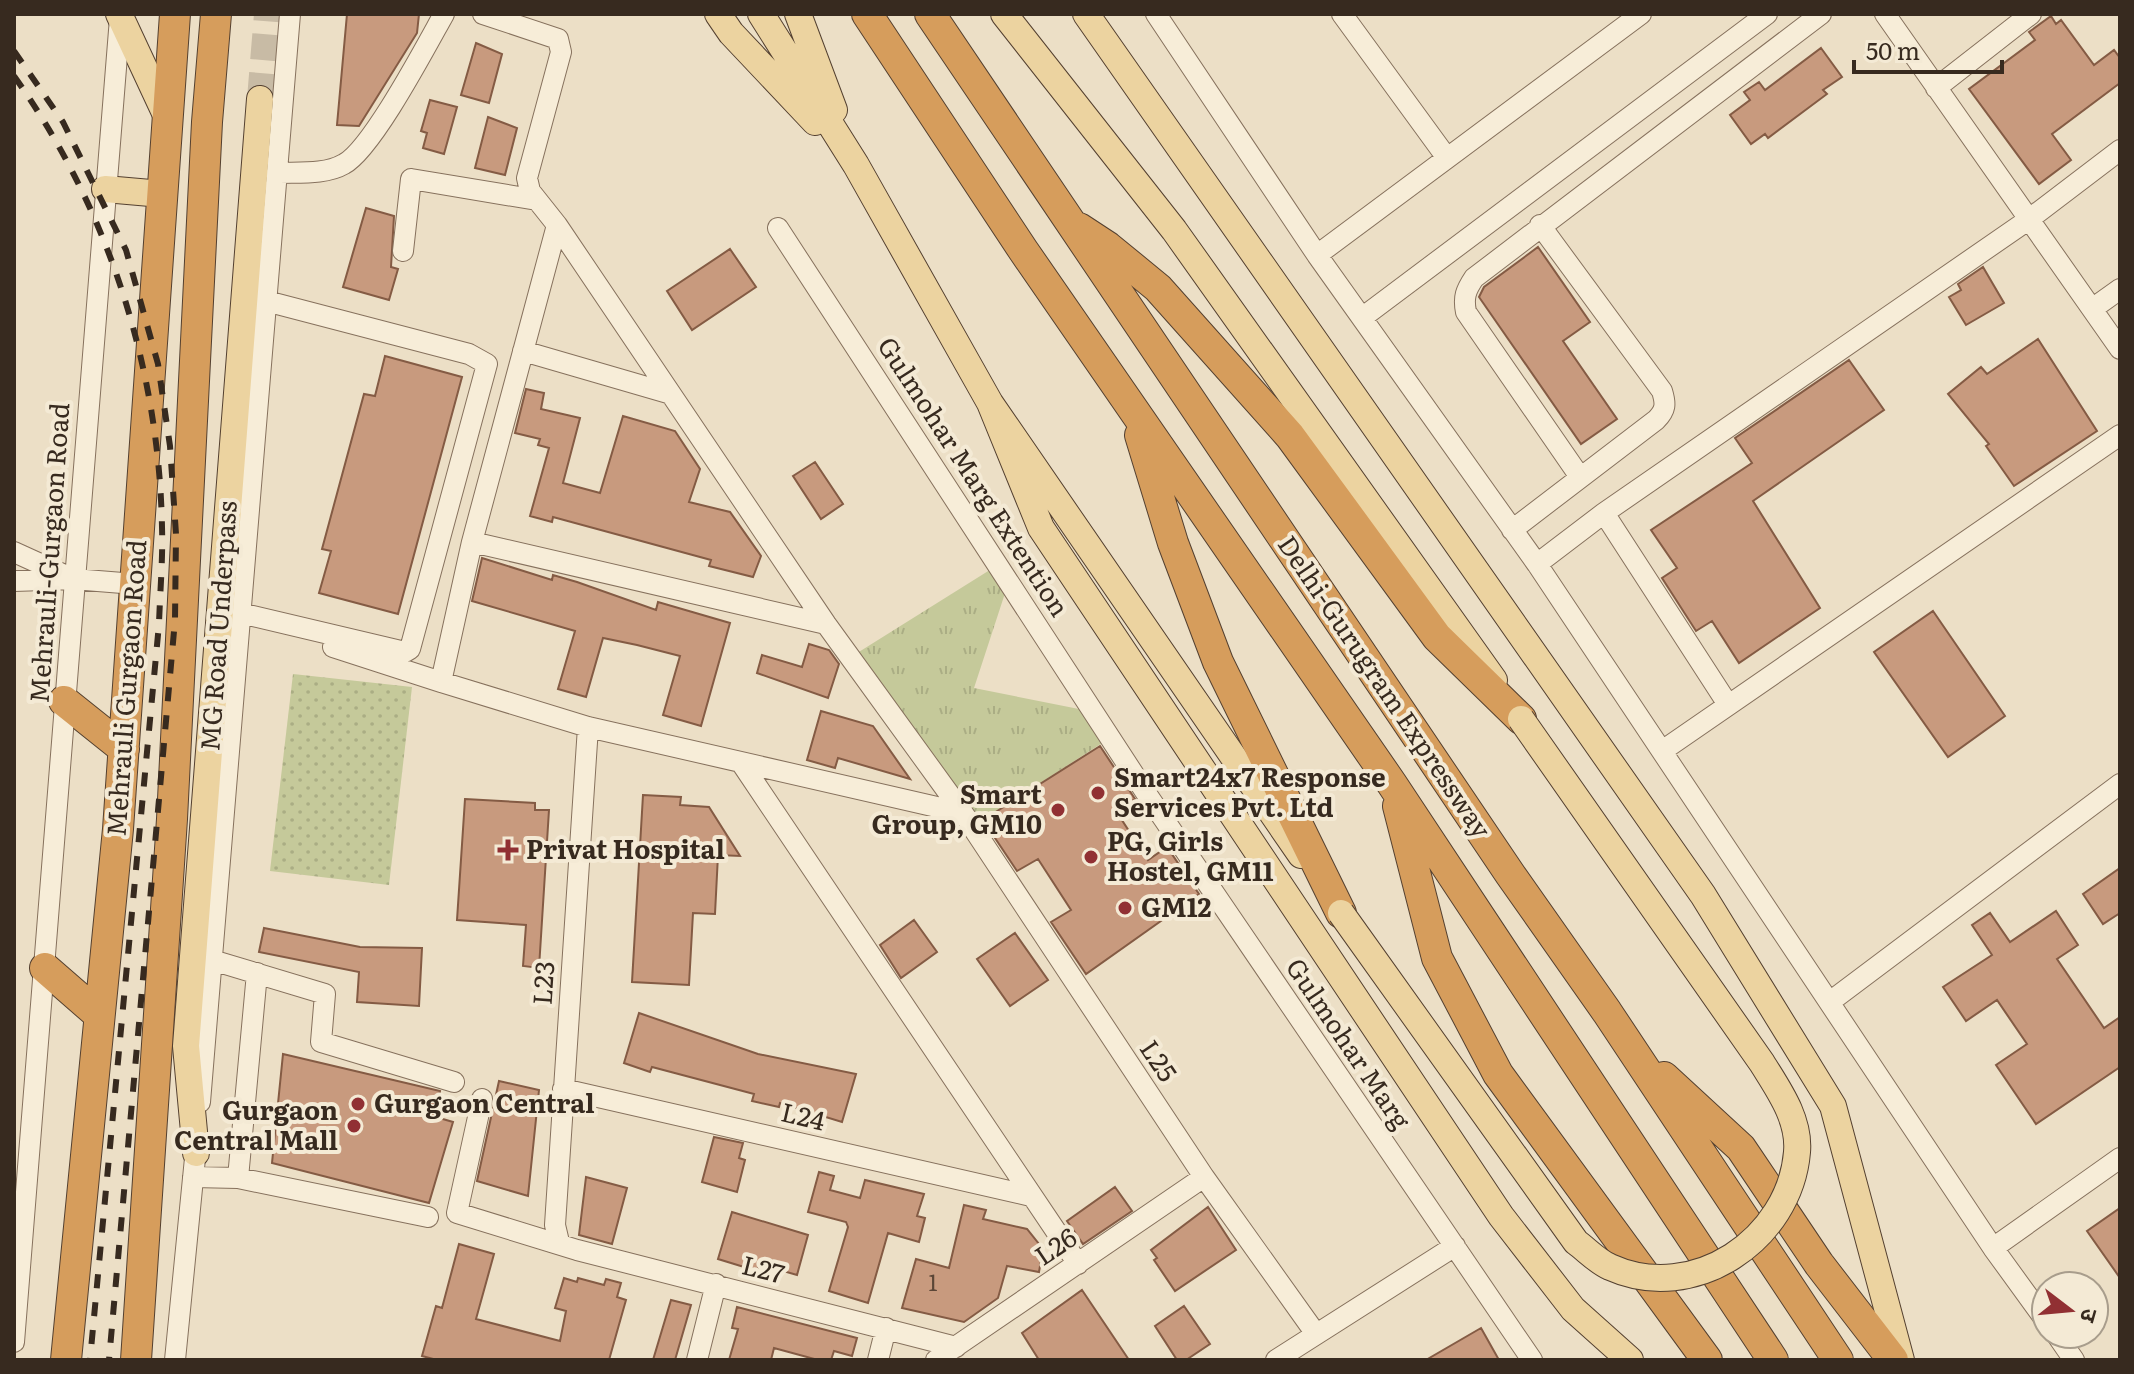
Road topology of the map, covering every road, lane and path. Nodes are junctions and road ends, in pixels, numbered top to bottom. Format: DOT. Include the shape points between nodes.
graph roads {
  1 [pos="175,14"];
  2 [pos="216,14"];
  3 [pos="290,14"];
  4 [pos="444,14"];
  5 [pos="483,14"];
  6 [pos="718,14"];
  7 [pos="761,14"];
  8 [pos="798,14"];
  9 [pos="867,14"];
  10 [pos="930,14"];
  11 [pos="1004,14"];
  12 [pos="1086,14"];
  13 [pos="1156,14"];
  14 [pos="1342,14"];
  15 [pos="1641,14"];
  16 [pos="1767,14"];
  17 [pos="1821,14"];
  18 [pos="1885,14"];
  19 [pos="2031,14"];
  20 [pos="119,15"];
  21 [pos="1936,88"];
  22 [pos="260,99"];
  23 [pos="167,117"];
  24 [pos="2120,150"];
  25 [pos="1447,158"];
  26 [pos="856,165"];
  27 [pos="277,173"];
  28 [pos="105,189"];
  29 [pos="162,194"];
  30 [pos="537,200"];
  31 [pos="1067,220"];
  32 [pos="2028,220"];
  33 [pos="557,225"];
  34 [pos="1540,225"];
  35 [pos="778,228"];
  36 [pos="403,251"];
  37 [pos="1317,255"];
  38 [pos="2120,289"];
  39 [pos="266,301"];
  40 [pos="2092,309"];
  41 [pos="1363,317"];
  42 [pos="2118,343"];
  43 [pos="523,351"];
  44 [pos="671,394"];
  45 [pos="990,403"];
  46 [pos="1131,407"];
  47 [pos="2120,435"];
  48 [pos="1580,477"];
  49 [pos="1604,513"];
  50 [pos="1512,530"];
  51 [pos="472,542"];
  52 [pos="14,552"];
  53 [pos="1537,564"];
  54 [pos="73,579"];
  55 [pos="14,581"];
  56 [pos="135,584"];
  57 [pos="240,618"];
  58 [pos="826,624"];
  59 [pos="441,682"];
  60 [pos="64,701"];
  61 [pos="1727,703"];
  62 [pos="1521,719"];
  63 [pos="588,727"];
  64 [pos="124,749"];
  65 [pos="1662,751"];
  66 [pos="1122,757"];
  67 [pos="742,764"];
  68 [pos="1392,784"];
  69 [pos="2120,784"];
  70 [pos="963,813"];
  71 [pos="1341,913"];
  72 [pos="212,960"];
  73 [pos="45,968"];
  74 [pos="257,973"];
  75 [pos="1831,1001"];
  76 [pos="99,1015"];
  77 [pos="1628,1043"];
  78 [pos="454,1082"];
  79 [pos="563,1089"];
  80 [pos="482,1099"];
  81 [pos="22,1140"];
  82 [pos="2120,1158"];
  83 [pos="195,1165"];
  84 [pos="21,1172"];
  85 [pos="1204,1177"];
  86 [pos="238,1178"];
  87 [pos="1031,1196"];
  88 [pos="428,1217"];
  89 [pos="559,1242"];
  90 [pos="1455,1246"];
  91 [pos="1993,1248"];
  92 [pos="1078,1264"];
  93 [pos="716,1284"];
  94 [pos="2030,1299"];
  95 [pos="886,1328"];
  96 [pos="1316,1334"];
  97 [pos="14,1342"];
  98 [pos="956,1347"];
  99 [pos="1286,1357"];
  100 [pos="66,1360"];
  101 [pos="136,1360"];
  102 [pos="175,1360"];
  103 [pos="697,1360"];
  104 [pos="878,1360"];
  105 [pos="936,1360"];
  106 [pos="1532,1360"];
  107 [pos="1630,1360"];
  108 [pos="1707,1360"];
  109 [pos="1773,1360"];
  110 [pos="1838,1360"];
  111 [pos="1893,1360"];
  112 [pos="1901,1360"];
  1 -- 23 [label="highway, Mehrauli Gurgaon Road"];
  2 -- 101 [label="highway, Mehrauli Gurgaon Road"];
  3 -- 27 [label="street"];
  4 -- 27 [label="street" via="361,149 329,170"];
  5 -- 30 [label="street" via="558,39 561,52 527,178"];
  6 -- 26 [label="main road"];
  7 -- 26 [label="main road"];
  8 -- 26 [label="main road"];
  9 -- 46 [label="highway, Delhi-Gurugram Expressway"];
  10 -- 31 [label="highway, Delhi-Gurugram Expressway"];
  11 -- 62 [label="main road" via="1174,230"];
  12 -- 112 [label="main road" via="1703,895 1833,1106"];
  13 -- 37 [label="street"];
  14 -- 25 [label="street"];
  15 -- 25 [label="street"];
  16 -- 41 [label="street"];
  17 -- 34 [label="street"];
  18 -- 21 [label="street"];
  19 -- 21 [label="street"];
  20 -- 23 [label="main road"];
  20 -- 28 [label="street, Mehrauli-Gurgaon Road"];
  21 -- 32 [label="street"];
  22 -- 83 [label="main road, MG Road Underpass" via="186,1046"];
  23 -- 29 [label="highway, Mehrauli Gurgaon Road"];
  24 -- 32 [label="street"];
  25 -- 37 [label="street"];
  26 -- 45 [label="main road"];
  27 -- 39 [label="street"];
  28 -- 29 [label="main road"];
  28 -- 54 [label="street, Mehrauli-Gurgaon Road"];
  29 -- 56 [label="highway, Mehrauli Gurgaon Road"];
  30 -- 33 [label="street, L25"];
  30 -- 36 [label="street" via="411,179"];
  31 -- 62 [label="highway" via="1158,288 1290,436 1437,637"];
  31 -- 77 [label="highway, Delhi-Gurugram Expressway"];
  32 -- 40 [label="street"];
  32 -- 49 [label="street"];
  33 -- 43 [label="street"];
  33 -- 44 [label="street, L25"];
  34 -- 48 [label="street" via="1474,278 1463,299 1466,312"];
  34 -- 48 [label="street" via="1666,402 1656,420"];
  35 -- 66 [label="street, Gulmohar Marg Extention"];
  37 -- 41 [label="street"];
  38 -- 40 [label="street"];
  39 -- 57 [label="street"];
  39 -- 57 [label="street" via="469,354 487,364 410,649"];
  40 -- 42 [label="street"];
  41 -- 50 [label="street"];
  43 -- 44 [label="street"];
  43 -- 51 [label="street"];
  44 -- 58 [label="street, L25"];
  45 -- 71 [label="main road"];
  45 -- 107 [label="main road" via="1041,528 1501,1216 1573,1309"];
  46 -- 68 [label="highway, Delhi-Gurugram Expressway"];
  46 -- 71 [label="highway" via="1173,543 1218,662"];
  47 -- 61 [label="street"];
  48 -- 50 [label="street"];
  49 -- 53 [label="street"];
  49 -- 61 [label="street"];
  50 -- 53 [label="street"];
  51 -- 58 [label="street"];
  51 -- 59 [label="street"];
  52 -- 54 [label="street"];
  53 -- 65 [label="street"];
  54 -- 55 [label="street"];
  54 -- 56 [label="street"];
  54 -- 60 [label="street, Mehrauli-Gurgaon Road"];
  56 -- 64 [label="highway, Mehrauli Gurgaon Road"];
  57 -- 59 [label="street"];
  57 -- 72 [label="street"];
  58 -- 70 [label="street, L25"];
  59 -- 63 [label="street"];
  60 -- 64 [label="highway"];
  60 -- 73 [label="street, Mehrauli-Gurgaon Road"];
  61 -- 65 [label="street"];
  62 -- 71 [label="main road, bridge" via="1790,1109 1798,1150 1783,1207 1740,1255 1695,1275 1650,1276 1610,1267 1576,1242"];
  63 -- 67 [label="street"];
  63 -- 79 [label="street, L23"];
  64 -- 76 [label="highway, Mehrauli Gurgaon Road"];
  65 -- 75 [label="street"];
  66 -- 90 [label="street, Gulmohar Marg"];
  67 -- 70 [label="street"];
  67 -- 87 [label="street"];
  68 -- 108 [label="highway" via="1437,958 1498,1074"];
  68 -- 109 [label="highway, Delhi-Gurugram Expressway"];
  69 -- 75 [label="street"];
  70 -- 85 [label="street, L25"];
  72 -- 74 [label="street"];
  72 -- 83 [label="street"];
  73 -- 76 [label="highway"];
  73 -- 81 [label="street, Mehrauli-Gurgaon Road"];
  74 -- 78 [label="street" via="325,994 321,1042"];
  74 -- 86 [label="street"];
  75 -- 91 [label="street"];
  76 -- 100 [label="highway, Mehrauli Gurgaon Road"];
  77 -- 110 [label="highway, Delhi-Gurugram Expressway"];
  77 -- 111 [label="highway" via="1741,1148 1819,1264"];
  79 -- 87 [label="street, L24"];
  79 -- 89 [label="street, L23" via="555,1225"];
  80 -- 89 [label="street, L27" via="457,1213"];
  81 -- 84 [label="street, Mehrauli-Gurgaon Road"];
  82 -- 91 [label="street"];
  83 -- 86 [label="street"];
  83 -- 102 [label="street"];
  84 -- 97 [label="street, Mehrauli-Gurgaon Road"];
  85 -- 92 [label="street, L26"];
  85 -- 96 [label="street, L25"];
  86 -- 88 [label="street"];
  87 -- 92 [label="street"];
  89 -- 93 [label="street, L27"];
  90 -- 96 [label="street"];
  90 -- 106 [label="street, Gulmohar Marg"];
  91 -- 94 [label="street"];
  92 -- 98 [label="street, L26"];
  93 -- 95 [label="street, L27"];
  93 -- 103 [label="street"];
  95 -- 98 [label="street, L27"];
  95 -- 104 [label="street"];
  96 -- 99 [label="street"];
  98 -- 105 [label="street, L26"];
}
